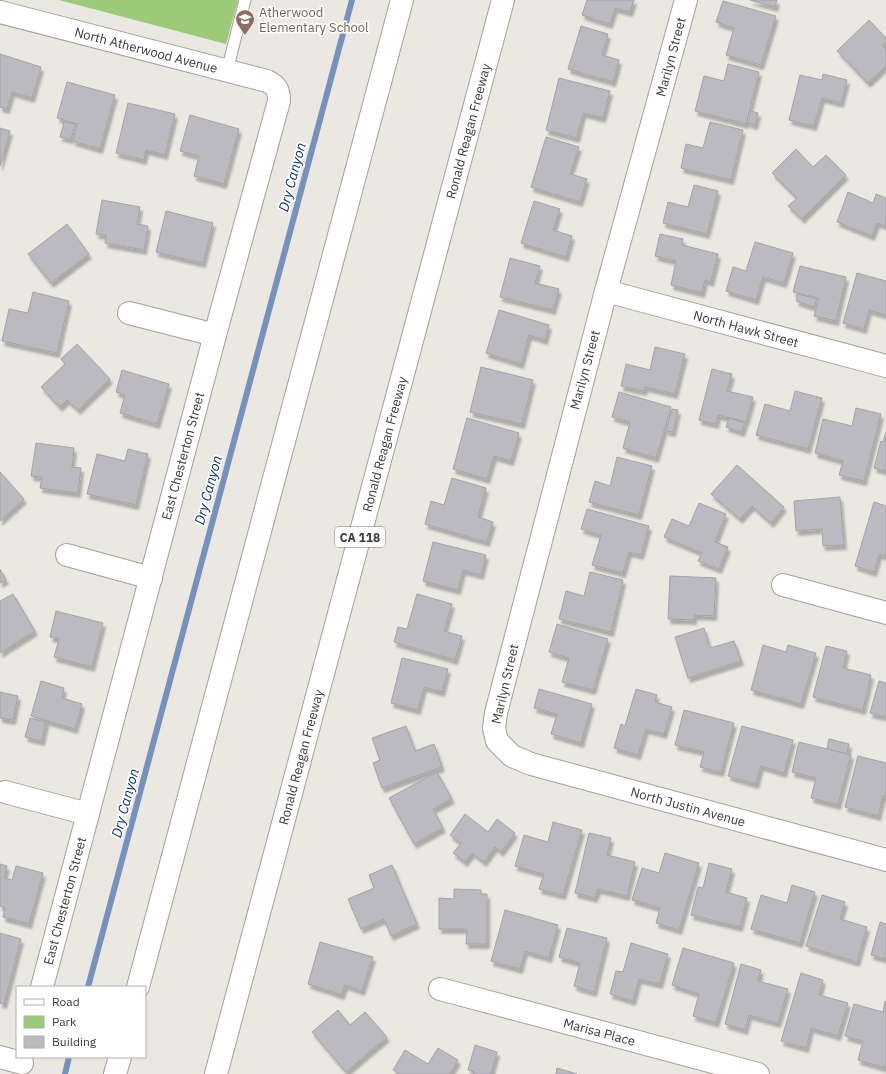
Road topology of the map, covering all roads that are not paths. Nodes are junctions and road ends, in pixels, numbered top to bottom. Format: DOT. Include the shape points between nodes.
graph roads {
  1 [pos="245,0"];
  2 [pos="402,0"];
  3 [pos="503,0"];
  4 [pos="686,0"];
  5 [pos="0,12"];
  6 [pos="227,71"];
  7 [pos="279,101"];
  8 [pos="606,292"];
  9 [pos="129,313"];
  10 [pos="215,335"];
  11 [pos="886,366"];
  12 [pos="68,555"];
  13 [pos="151,578"];
  14 [pos="784,585"];
  15 [pos="886,612"];
  16 [pos="497,741"];
  17 [pos="5,792"];
  18 [pos="88,814"];
  19 [pos="886,860"];
  20 [pos="42,986"];
  21 [pos="138,986"];
  22 [pos="440,989"];
  23 [pos="0,1057"];
  24 [pos="120,1058"];
  25 [pos="22,1065"];
  26 [pos="115,1074"];
  27 [pos="216,1074"];
  28 [pos="758,1074"];
  1 -- 6 [label="lane"];
  2 -- 21 [label="main road"];
  3 -- 27 [label="main road, Ronald Reagan Freeway / CA 118"];
  4 -- 8 [label="main road, Marilyn Street"];
  5 -- 6 [label="main road, North Atherwood Avenue"];
  6 -- 7 [label="main road, North Atherwood Avenue" via="275,85 279,92"];
  7 -- 10 [label="main road, East Chesterton Street"];
  8 -- 11 [label="main road, North Hawk Street"];
  8 -- 16 [label="main road, Marilyn Street" via="496,713 494,728"];
  9 -- 10 [label="main road"];
  10 -- 13 [label="main road, East Chesterton Street"];
  12 -- 13 [label="main road"];
  13 -- 18 [label="main road, East Chesterton Street"];
  14 -- 15 [label="main road"];
  16 -- 19 [label="main road, North Justin Avenue" via="512,756 531,764"];
  17 -- 18 [label="main road"];
  18 -- 20 [label="main road, East Chesterton Street"];
  22 -- 28 [label="main road, Marisa Place"];
  23 -- 25 [label="main road"];
  24 -- 26 [label="main road"];
}
